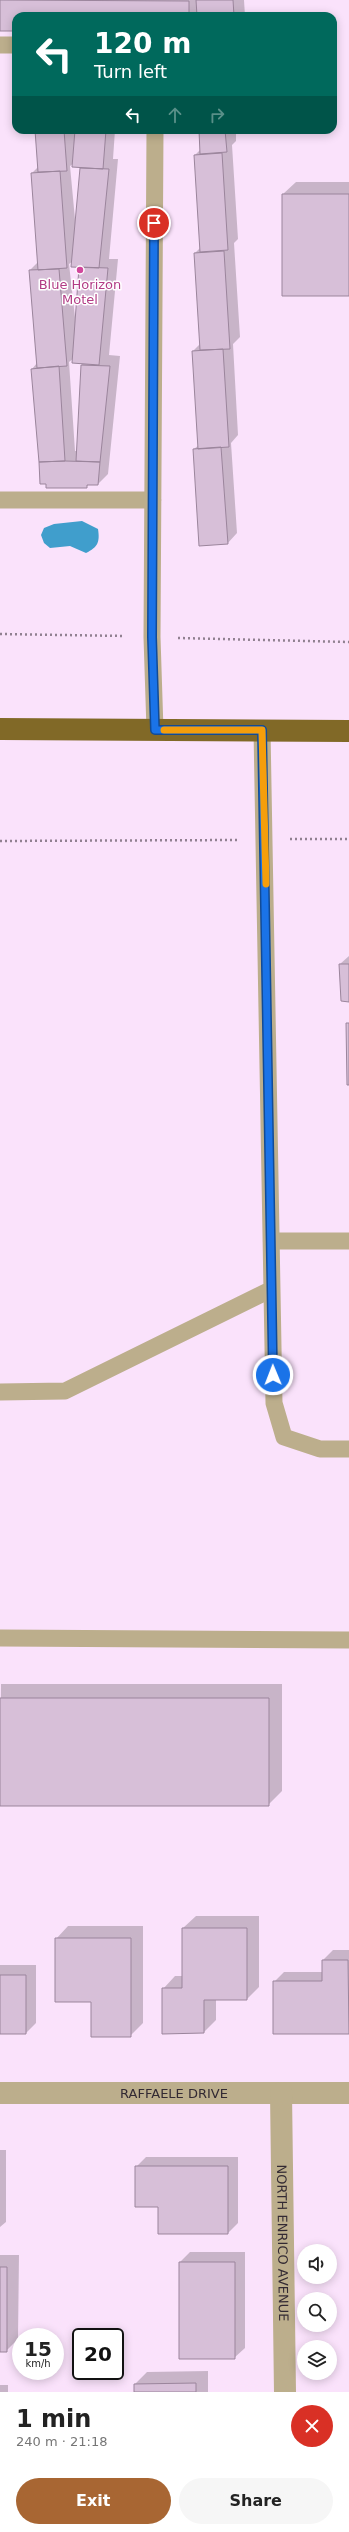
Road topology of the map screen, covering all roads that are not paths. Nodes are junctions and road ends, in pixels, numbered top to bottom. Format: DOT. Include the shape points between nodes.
graph roads {
  1 [pos="0,45"];
  2 [pos="12,45"];
  3 [pos="155,134"];
  4 [pos="0,500"];
  5 [pos="153,500"];
  6 [pos="0,729"];
  7 [pos="155,730"];
  8 [pos="262,730"];
  9 [pos="349,731"];
  10 [pos="271,1241"];
  11 [pos="349,1241"];
  12 [pos="272,1289"];
  13 [pos="0,1392"];
  14 [pos="349,1449"];
  15 [pos="0,1638"];
  16 [pos="349,1640"];
  17 [pos="0,2093"];
  18 [pos="281,2093"];
  19 [pos="349,2093"];
  20 [pos="285,2392"];
  1 -- 2 [label="lane"];
  3 -- 5 [label="lane"];
  4 -- 5 [label="lane"];
  5 -- 7 [label="lane" via="152,637"];
  6 -- 7 [label="highway"];
  7 -- 8 [label="highway"];
  8 -- 9 [label="highway"];
  8 -- 10 [label="lane"];
  10 -- 11 [label="lane"];
  10 -- 12 [label="lane"];
  12 -- 13 [label="lane" via="65,1392"];
  12 -- 14 [label="lane" via="274,1403 284,1437 320,1449"];
  15 -- 16 [label="lane"];
  17 -- 18 [label="street, RAFFAELE DRIVE"];
  18 -- 19 [label="street, RAFFAELE DRIVE"];
  18 -- 20 [label="street, NORTH ENRICO AVENUE"];
}
